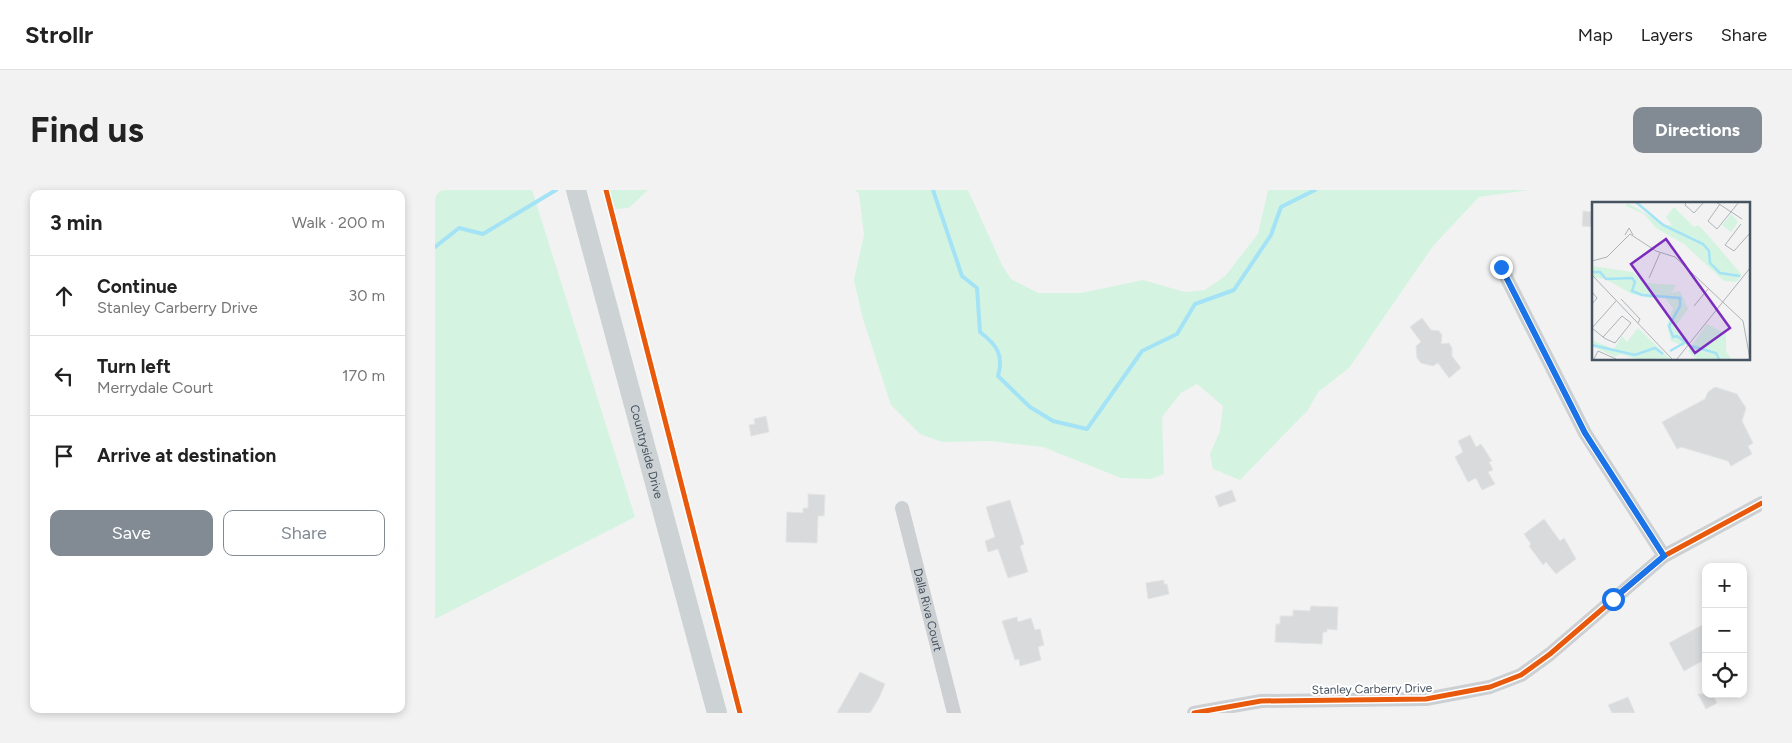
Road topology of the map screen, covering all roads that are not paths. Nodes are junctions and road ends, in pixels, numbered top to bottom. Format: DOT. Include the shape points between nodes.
graph roads {
  1 [pos="578,196"];
  2 [pos="1501,267"];
  3 [pos="1762,503"];
  4 [pos="902,508"];
  5 [pos="1664,556"];
  6 [pos="717,713"];
  7 [pos="954,713"];
  8 [pos="1194,713"];
  1 -- 6 [label="main road, Countryside Drive"];
  2 -- 5 [label="street" via="1585,433"];
  3 -- 5 [label="street, Stanley Carberry Drive"];
  4 -- 7 [label="street, Dalla Riva Court"];
  5 -- 8 [label="street, Stanley Carberry Drive" via="1550,654 1521,675 1490,687 1426,699 1261,701"];
}
